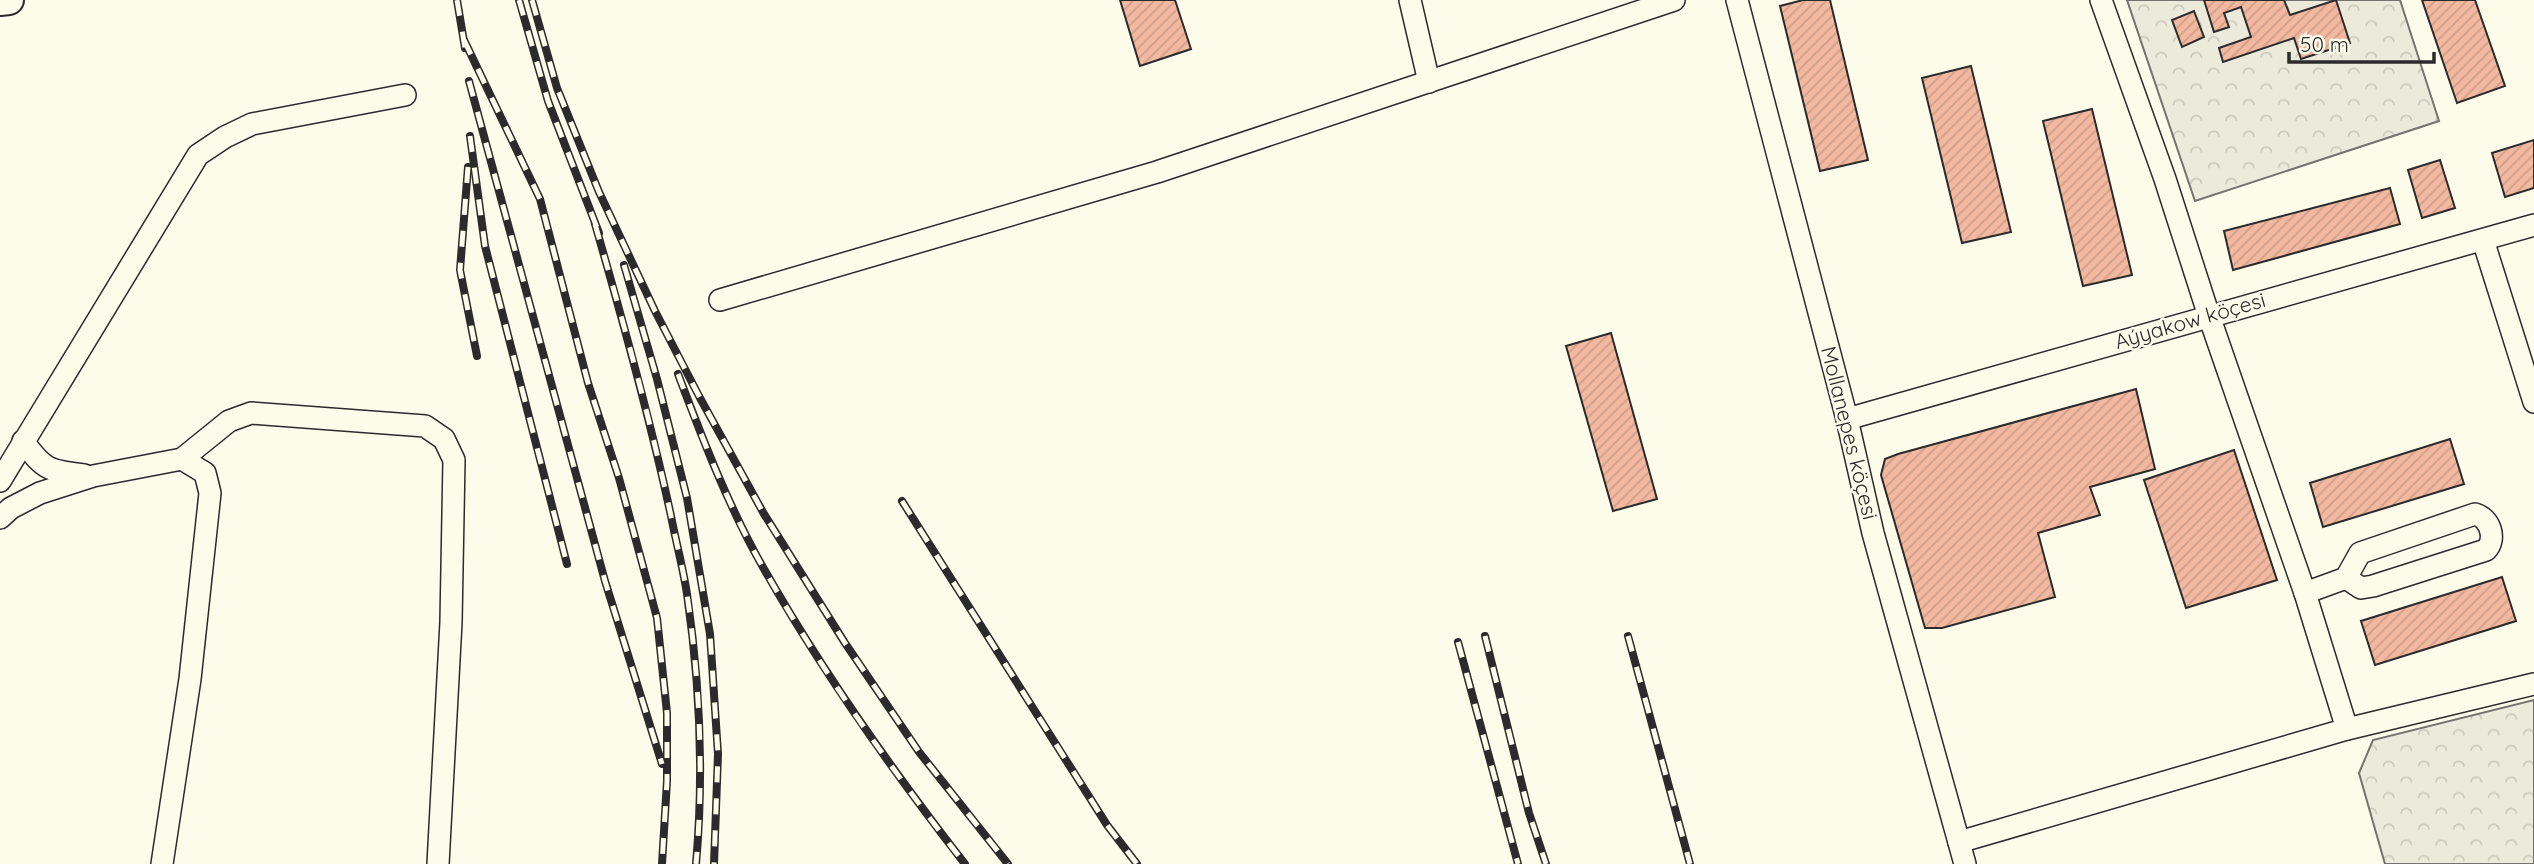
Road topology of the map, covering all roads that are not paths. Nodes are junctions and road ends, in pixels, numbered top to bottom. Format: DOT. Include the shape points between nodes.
graph roads {
  1 [pos="9,0"];
  2 [pos="1410,0"];
  3 [pos="1674,0"];
  4 [pos="1737,0"];
  5 [pos="2101,0"];
  6 [pos="0,1"];
  7 [pos="1429,82"];
  8 [pos="405,95"];
  9 [pos="2534,225"];
  10 [pos="2483,240"];
  11 [pos="720,300"];
  12 [pos="2209,316"];
  13 [pos="2534,402"];
  14 [pos="1847,419"];
  15 [pos="23,440"];
  16 [pos="182,459"];
  17 [pos="93,476"];
  18 [pos="0,481"];
  19 [pos="0,518"];
  20 [pos="2346,578"];
  21 [pos="2305,593"];
  22 [pos="2534,684"];
  23 [pos="2347,729"];
  24 [pos="1959,842"];
  25 [pos="162,864"];
  26 [pos="438,864"];
  27 [pos="1965,864"];
  1 -- 6 [label="main road"];
  2 -- 7 [label="street"];
  3 -- 7 [label="street"];
  4 -- 14 [label="street, Mollanepes köçesi"];
  5 -- 12 [label="street"];
  7 -- 11 [label="street" via="1157,172"];
  8 -- 15 [label="street" via="252,124 198,155"];
  9 -- 10 [label="street, Aýyakow köçesi"];
  10 -- 12 [label="street, Aýyakow köçesi"];
  10 -- 13 [label="street"];
  12 -- 14 [label="street, Aýyakow köçesi"];
  12 -- 21 [label="street"];
  14 -- 24 [label="street, Mollanepes köçesi" via="1873,533"];
  15 -- 17 [label="street" via="39,463 57,472"];
  15 -- 18 [label="street"];
  16 -- 17 [label="street"];
  16 -- 25 [label="street" via="205,473 210,493 190,680"];
  16 -- 26 [label="street" via="229,421 251,413 425,426 444,439 454,460 454,473"];
  17 -- 19 [label="street" via="40,493"];
  20 -- 20 [label="street" via="2361,588 2373,586 2486,550 2492,540 2487,521 2475,514 2360,554"];
  20 -- 21 [label="street"];
  21 -- 23 [label="street"];
  22 -- 23 [label="street"];
  23 -- 24 [label="street"];
  24 -- 27 [label="street, Mollanepes köçesi"];
}
